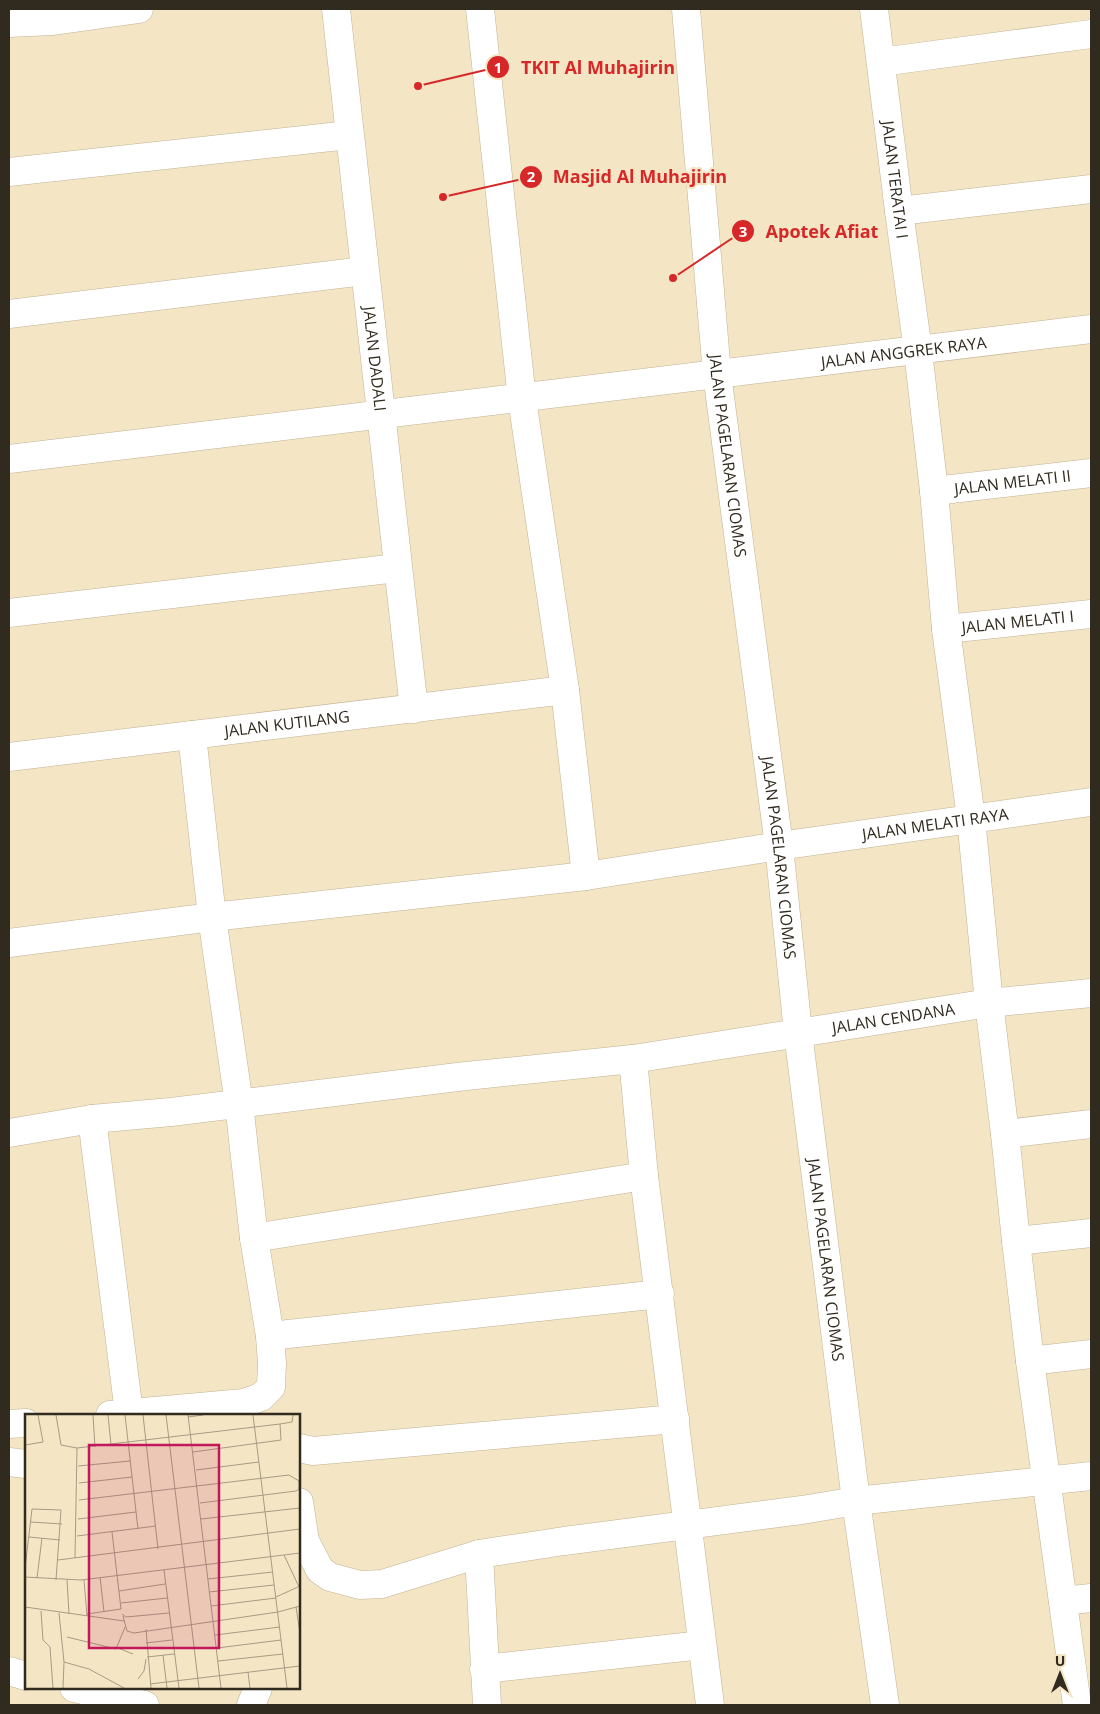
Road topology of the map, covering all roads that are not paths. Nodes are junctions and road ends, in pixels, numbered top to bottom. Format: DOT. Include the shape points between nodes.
graph roads {
  1 [pos="139,9"];
  2 [pos="336,9"];
  3 [pos="480,9"];
  4 [pos="686,9"];
  5 [pos="874,9"];
  6 [pos="52,15"];
  7 [pos="9,23"];
  8 [pos="1091,34"];
  9 [pos="882,62"];
  10 [pos="350,135"];
  11 [pos="9,172"];
  12 [pos="1091,189"];
  13 [pos="899,211"];
  14 [pos="364,271"];
  15 [pos="9,314"];
  16 [pos="1091,328"];
  17 [pos="918,351"];
  18 [pos="718,374"];
  19 [pos="522,399"];
  20 [pos="380,413"];
  21 [pos="9,458"];
  22 [pos="1091,473"];
  23 [pos="934,491"];
  24 [pos="397,568"];
  25 [pos="9,613"];
  26 [pos="1091,614"];
  27 [pos="946,629"];
  28 [pos="565,690"];
  29 [pos="414,709"];
  30 [pos="192,736"];
  31 [pos="9,757"];
  32 [pos="1091,802"];
  33 [pos="971,818"];
  34 [pos="780,846"];
  35 [pos="586,876"];
  36 [pos="212,917"];
  37 [pos="9,943"];
  38 [pos="1091,993"];
  39 [pos="989,1003"];
  40 [pos="798,1032"];
  41 [pos="633,1059"];
  42 [pos="239,1104"];
  43 [pos="92,1119"];
  44 [pos="1091,1124"];
  45 [pos="9,1133"];
  46 [pos="1005,1134"];
  47 [pos="644,1176"];
  48 [pos="1091,1233"];
  49 [pos="254,1238"];
  50 [pos="1016,1241"];
  51 [pos="660,1294"];
  52 [pos="270,1336"];
  53 [pos="1091,1354"];
  54 [pos="1030,1361"];
  55 [pos="267,1406"];
  56 [pos="119,1414"];
  57 [pos="675,1419"];
  58 [pos="25,1423"];
  59 [pos="9,1424"];
  60 [pos="300,1448"];
  61 [pos="9,1462"];
  62 [pos="25,1464"];
  63 [pos="1091,1476"];
  64 [pos="1048,1482"];
  65 [pos="856,1501"];
  66 [pos="300,1516"];
  67 [pos="687,1524"];
  68 [pos="302,1543"];
  69 [pos="479,1554"];
  70 [pos="1091,1598"];
  71 [pos="1063,1601"];
  72 [pos="702,1645"];
  73 [pos="484,1669"];
  74 [pos="9,1671"];
  75 [pos="25,1676"];
  76 [pos="78,1689"];
  77 [pos="258,1689"];
  78 [pos="145,1705"];
  79 [pos="251,1705"];
  80 [pos="487,1705"];
  81 [pos="710,1705"];
  82 [pos="884,1705"];
  83 [pos="1077,1705"];
  1 -- 6 [label="street"];
  2 -- 10 [label="street, JALAN DADALI"];
  3 -- 19 [label="street"];
  4 -- 18 [label="street, JALAN PAGELARAN CIOMAS"];
  5 -- 9 [label="street, JALAN TERATAI I"];
  6 -- 7 [label="street"];
  8 -- 9 [label="street"];
  9 -- 13 [label="street, JALAN TERATAI I"];
  10 -- 11 [label="street"];
  10 -- 14 [label="street, JALAN DADALI"];
  12 -- 13 [label="street"];
  13 -- 17 [label="street, JALAN TERATAI I"];
  14 -- 15 [label="street"];
  14 -- 20 [label="street, JALAN DADALI"];
  16 -- 17 [label="street, JALAN ANGGREK RAYA"];
  17 -- 18 [label="street, JALAN ANGGREK RAYA"];
  17 -- 23 [label="street, JALAN TERATAI I"];
  18 -- 19 [label="street, JALAN ANGGREK RAYA"];
  18 -- 34 [label="street, JALAN PAGELARAN CIOMAS"];
  19 -- 20 [label="street, JALAN ANGGREK RAYA"];
  19 -- 28 [label="street"];
  20 -- 21 [label="street, JALAN ANGGREK RAYA"];
  20 -- 24 [label="street, JALAN DADALI"];
  22 -- 23 [label="street, JALAN MELATI II"];
  23 -- 27 [label="street, JALAN TERATAI I"];
  24 -- 25 [label="street"];
  24 -- 29 [label="street, JALAN DADALI"];
  26 -- 27 [label="street, JALAN MELATI I"];
  27 -- 33 [label="street, JALAN TERATAI I"];
  28 -- 29 [label="street, JALAN KUTILANG"];
  28 -- 35 [label="street"];
  29 -- 30 [label="street, JALAN KUTILANG"];
  30 -- 31 [label="street, JALAN KUTILANG"];
  30 -- 36 [label="street"];
  32 -- 33 [label="street, JALAN MELATI RAYA"];
  33 -- 34 [label="street, JALAN MELATI RAYA"];
  33 -- 39 [label="street, JALAN TERATAI I"];
  34 -- 35 [label="street, JALAN MELATI RAYA"];
  34 -- 40 [label="street, JALAN PAGELARAN CIOMAS"];
  35 -- 36 [label="street, JALAN MELATI RAYA"];
  36 -- 37 [label="street, JALAN MELATI RAYA"];
  36 -- 42 [label="street"];
  38 -- 39 [label="street, JALAN CENDANA"];
  39 -- 40 [label="street, JALAN CENDANA"];
  39 -- 46 [label="street, JALAN TERATAI I"];
  40 -- 41 [label="street, JALAN CENDANA"];
  40 -- 65 [label="street, JALAN PAGELARAN CIOMAS"];
  41 -- 42 [label="street, JALAN CENDANA"];
  41 -- 47 [label="street"];
  42 -- 43 [label="street, JALAN CENDANA"];
  42 -- 49 [label="street"];
  43 -- 45 [label="street, JALAN CENDANA"];
  43 -- 56 [label="street"];
  44 -- 46 [label="street"];
  46 -- 50 [label="street, JALAN TERATAI I"];
  47 -- 49 [label="street"];
  47 -- 51 [label="street"];
  48 -- 50 [label="street"];
  49 -- 52 [label="street"];
  50 -- 54 [label="street, JALAN TERATAI I"];
  51 -- 52 [label="street"];
  51 -- 57 [label="street"];
  52 -- 55 [label="street" via="272,1379"];
  53 -- 54 [label="street"];
  54 -- 64 [label="street, JALAN TERATAI I"];
  55 -- 56 [label="street" via="244,1403"];
  57 -- 60 [label="street" via="313,1451"];
  57 -- 67 [label="street"];
  58 -- 59 [label="street"];
  61 -- 62 [label="street"];
  63 -- 64 [label="street"];
  64 -- 65 [label="street"];
  64 -- 71 [label="street, JALAN TERATAI I"];
  65 -- 67 [label="street"];
  65 -- 82 [label="street, JALAN PAGELARAN CIOMAS"];
  66 -- 68 [label="street"];
  67 -- 69 [label="street"];
  67 -- 72 [label="street"];
  68 -- 69 [label="street" via="320,1570 330,1578 360,1585 382,1584"];
  69 -- 73 [label="street"];
  70 -- 71 [label="street"];
  71 -- 83 [label="street, JALAN TERATAI I"];
  72 -- 73 [label="street"];
  72 -- 81 [label="street"];
  73 -- 80 [label="street"];
  74 -- 75 [label="street"];
  76 -- 78 [label="street"];
  77 -- 79 [label="street"];
}
